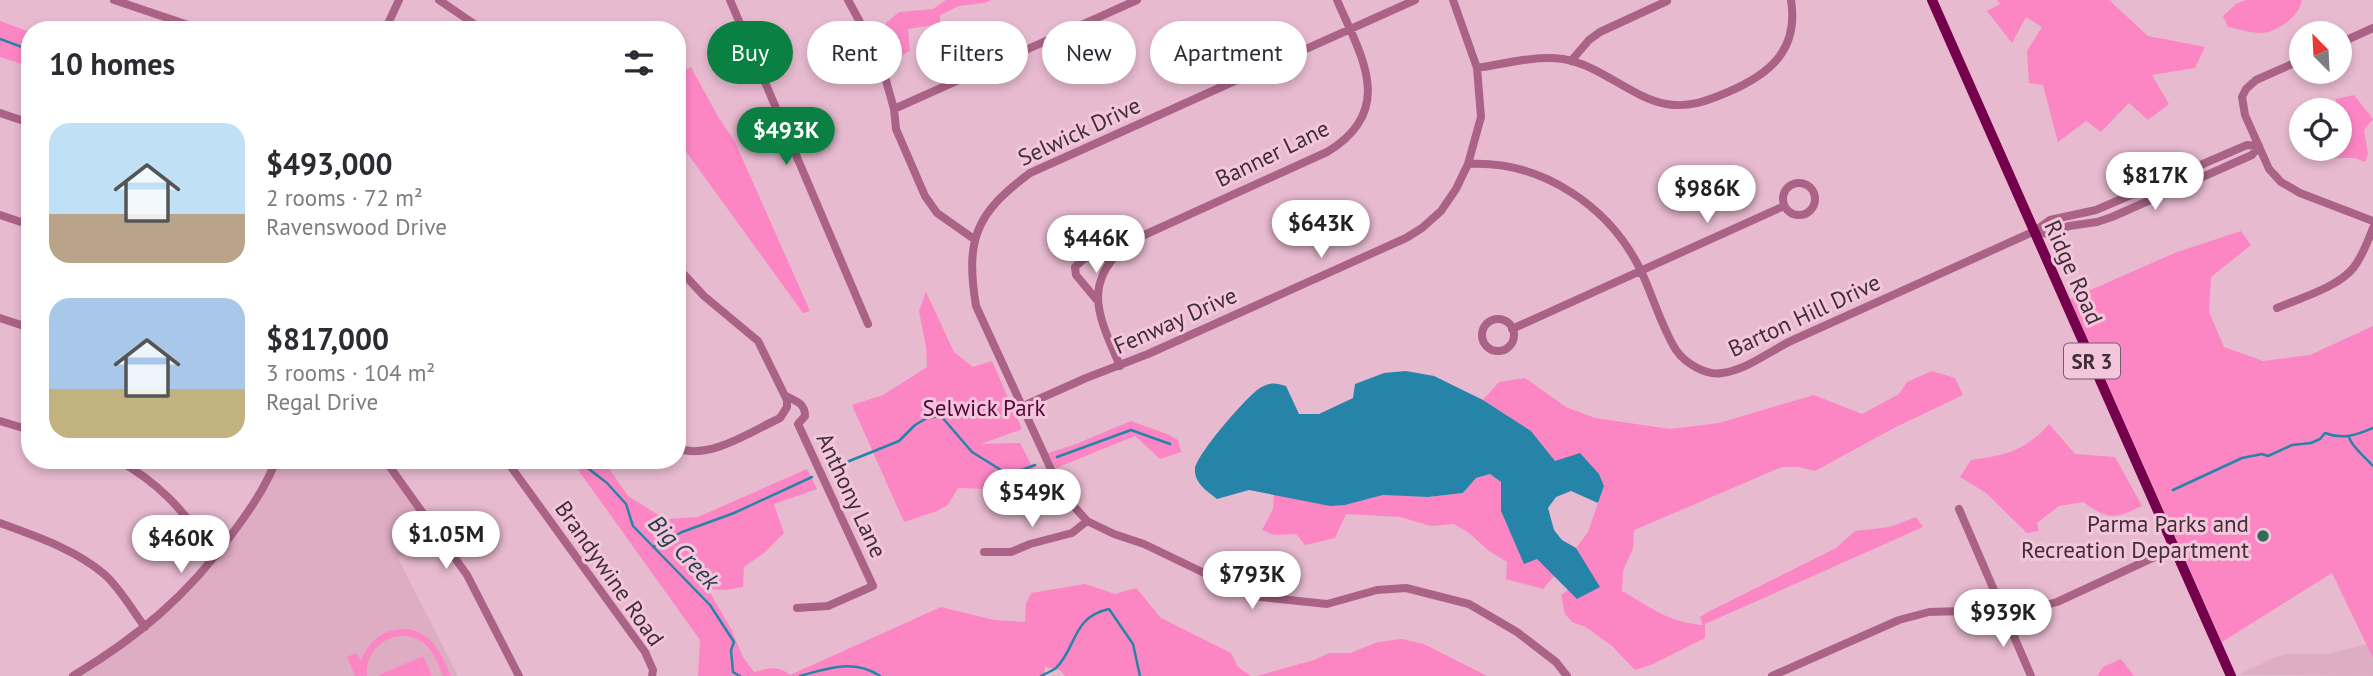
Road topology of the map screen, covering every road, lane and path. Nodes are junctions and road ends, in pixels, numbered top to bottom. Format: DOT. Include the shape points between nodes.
graph roads {
  1 [pos="114,0"];
  2 [pos="399,0"];
  3 [pos="439,0"];
  4 [pos="730,0"];
  5 [pos="848,0"];
  6 [pos="1137,0"];
  7 [pos="1337,0"];
  8 [pos="1415,0"];
  9 [pos="1453,0"];
  10 [pos="1791,0"];
  11 [pos="1932,0"];
  12 [pos="1667,1"];
  13 [pos="176,21"];
  14 [pos="389,21"];
  15 [pos="470,21"];
  16 [pos="2373,28"];
  17 [pos="1349,29"];
  18 [pos="2352,38"];
  19 [pos="1571,61"];
  20 [pos="2289,65"];
  21 [pos="1477,68"];
  22 [pos="894,108"];
  23 [pos="0,113"];
  24 [pos="21,120"];
  25 [pos="2259,146"];
  26 [pos="1468,164"];
  27 [pos="2130,195"];
  28 [pos="1784,206"];
  29 [pos="2135,206"];
  30 [pos="0,215"];
  31 [pos="2373,221"];
  32 [pos="21,222"];
  33 [pos="2373,228"];
  34 [pos="2035,231"];
  35 [pos="974,239"];
  36 [pos="1111,258"];
  37 [pos="1641,271"];
  38 [pos="686,277"];
  39 [pos="1096,299"];
  40 [pos="2277,307"];
  41 [pos="0,318"];
  42 [pos="868,324"];
  43 [pos="21,325"];
  44 [pos="1512,329"];
  45 [pos="1120,366"];
  46 [pos="786,396"];
  47 [pos="1021,407"];
  48 [pos="780,418"];
  49 [pos="0,421"];
  50 [pos="798,424"];
  51 [pos="21,427"];
  52 [pos="686,450"];
  53 [pos="132,469"];
  54 [pos="272,469"];
  55 [pos="391,469"];
  56 [pos="513,469"];
  57 [pos="1959,509"];
  58 [pos="1087,521"];
  59 [pos="0,523"];
  60 [pos="2174,548"];
  61 [pos="984,552"];
  62 [pos="217,555"];
  63 [pos="797,608"];
  64 [pos="2002,610"];
  65 [pos="145,627"];
  66 [pos="73,676"];
  67 [pos="519,676"];
  68 [pos="652,676"];
  69 [pos="1567,676"];
  70 [pos="1772,676"];
  71 [pos="2031,676"];
  72 [pos="2231,676"];
  1 -- 13 [label="street"];
  2 -- 14 [label="street"];
  3 -- 15 [label="street"];
  4 -- 42 [label="street"];
  5 -- 22 [label="street" via="880,59"];
  6 -- 22 [label="street"];
  7 -- 17 [label="street, Banner Lane"];
  8 -- 17 [label="street, Selwick Drive"];
  9 -- 21 [label="street, Fenway Drive"];
  10 -- 19 [label="street" via="1791,31 1768,71 1703,103 1677,105 1653,100"];
  11 -- 34 [label="main road, Ridge Road / SR 3"];
  12 -- 19 [label="street" via="1600,32"];
  16 -- 18 [label="street"];
  17 -- 35 [label="street, Selwick Drive" via="1030,173 994,204"];
  17 -- 36 [label="street, Banner Lane" via="1364,62 1368,88 1361,118 1346,139 1327,152 1130,241"];
  19 -- 21 [label="street" via="1542,59"];
  20 -- 25 [label="street" via="2256,80 2243,93 2241,102"];
  21 -- 26 [label="street, Fenway Drive" via="1481,117"];
  22 -- 35 [label="street" via="896,129 925,196 937,213"];
  23 -- 24 [label="street"];
  25 -- 27 [label="street, Barton Hill Drive" via="2247,145"];
  25 -- 29 [label="street" via="2252,155"];
  25 -- 31 [label="street" via="2269,169 2281,181"];
  26 -- 37 [label="street, Barton Hill Drive" via="1525,171 1572,192 1609,222"];
  26 -- 45 [label="street, Fenway Drive" via="1441,211 1413,233"];
  27 -- 29 [label="street"];
  27 -- 34 [label="street, Barton Hill Drive" via="2096,210 2050,220"];
  28 -- 28 [label="street" via="1785,191 1792,184 1807,185 1813,193 1814,203 1802,215"];
  28 -- 37 [label="street"];
  29 -- 34 [label="street" via="2049,234"];
  30 -- 32 [label="street"];
  33 -- 40 [label="street" via="2353,269 2339,281"];
  34 -- 37 [label="street, Barton Hill Drive" via="1720,374 1702,371 1677,352"];
  34 -- 60 [label="main road, Ridge Road / SR 3"];
  35 -- 47 [label="street" via="976,306"];
  36 -- 39 [label="street"];
  36 -- 39 [label="street, Banner Lane" via="1085,258 1075,267 1076,275"];
  37 -- 44 [label="street"];
  38 -- 46 [label="street, Anthony Lane" via="758,341"];
  39 -- 45 [label="street, Banner Lane"];
  41 -- 43 [label="street"];
  45 -- 47 [label="street, Fenway Drive"];
  46 -- 48 [label="street" via="787,407"];
  46 -- 50 [label="street, Anthony Lane" via="805,409"];
  47 -- 58 [label="street" via="1062,493"];
  48 -- 50 [label="street, Anthony Lane"];
  48 -- 52 [label="street" via="708,451"];
  49 -- 51 [label="street"];
  50 -- 63 [label="street, Anthony Lane" via="873,586 828,606"];
  53 -- 62 [label="street" via="156,484"];
  54 -- 62 [label="street" via="252,508"];
  55 -- 67 [label="street" via="467,575"];
  56 -- 68 [label="street, Brandywine Road" via="645,652"];
  57 -- 64 [label="street"];
  58 -- 61 [label="street" via="1072,533 1011,552"];
  58 -- 69 [label="street" via="1252,596 1327,604 1377,590 1406,588 1469,604 1517,632"];
  59 -- 65 [label="street" via="82,558 106,576"];
  60 -- 64 [label="street" via="2057,602 2032,610"];
  60 -- 72 [label="main road, Ridge Road / SR 3"];
  62 -- 65 [label="street" via="185,592"];
  64 -- 70 [label="street" via="1929,612 1899,620"];
  64 -- 71 [label="street"];
  65 -- 66 [label="street"];
}
